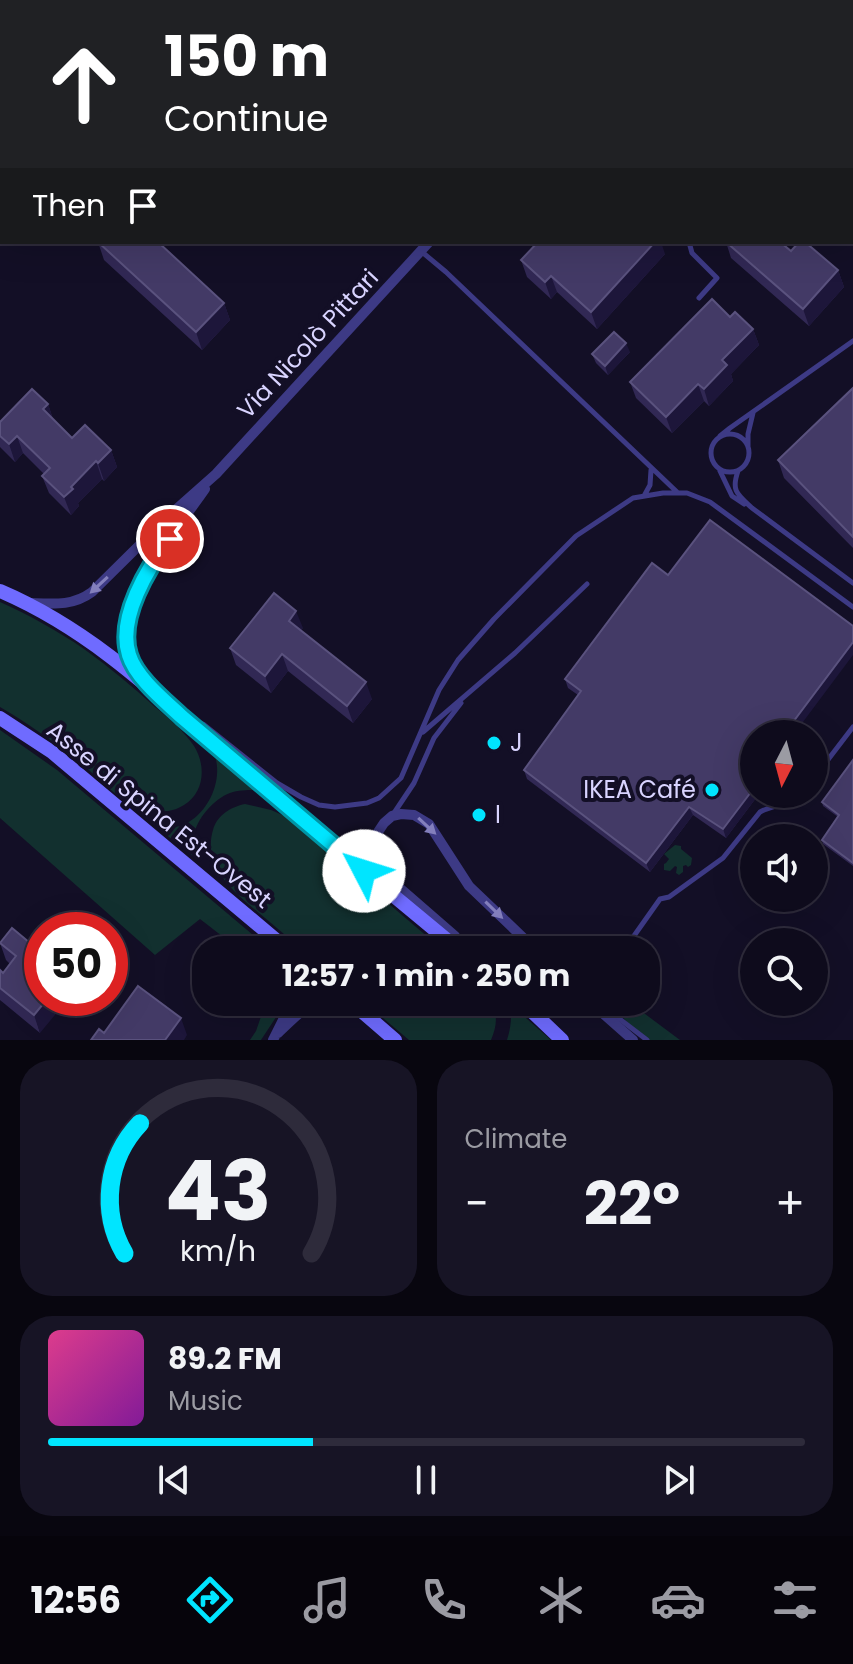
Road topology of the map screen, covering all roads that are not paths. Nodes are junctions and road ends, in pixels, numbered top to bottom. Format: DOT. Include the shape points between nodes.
graph roads {
  1 [pos="427,244"];
  2 [pos="690,244"];
  3 [pos="421,251"];
  4 [pos="699,298"];
  5 [pos="853,341"];
  6 [pos="754,412"];
  7 [pos="720,436"];
  8 [pos="748,448"];
  9 [pos="652,469"];
  10 [pos="720,470"];
  11 [pos="738,471"];
  12 [pos="216,474"];
  13 [pos="678,493"];
  14 [pos="644,496"];
  15 [pos="752,508"];
  16 [pos="853,583"];
  17 [pos="587,584"];
  18 [pos="0,591"];
  19 [pos="28,603"];
  20 [pos="853,607"];
  21 [pos="473,690"];
  22 [pos="158,695"];
  23 [pos="182,717"];
  24 [pos="0,718"];
  25 [pos="853,727"];
  26 [pos="420,735"];
  27 [pos="828,760"];
  28 [pos="767,808"];
  29 [pos="392,816"];
  30 [pos="271,936"];
  31 [pos="442,936"];
  32 [pos="455,936"];
  33 [pos="521,936"];
  34 [pos="634,936"];
  35 [pos="285,1016"];
  36 [pos="299,1016"];
  37 [pos="367,1016"];
  38 [pos="537,1016"];
  39 [pos="606,1016"];
  40 [pos="616,1016"];
  41 [pos="275,1037"];
  42 [pos="395,1040"];
  43 [pos="562,1040"];
  44 [pos="633,1040"];
  45 [pos="647,1040"];
  1 -- 3 [label="street, Via Nicolò Pittari"];
  2 -- 4 [label="lane" via="717,278"];
  3 -- 9 [label="lane"];
  3 -- 12 [label="street, Via Nicolò Pittari"];
  5 -- 6 [label="lane"];
  6 -- 7 [label="lane"];
  6 -- 8 [label="lane"];
  7 -- 8 [label="lane" via="734,434"];
  7 -- 10 [label="lane" via="710,453"];
  8 -- 11 [label="lane" via="748,461"];
  9 -- 13 [label="lane"];
  9 -- 14 [label="lane"];
  10 -- 11 [label="lane"];
  10 -- 15 [label="lane" via="732,496"];
  11 -- 15 [label="lane" via="735,490"];
  12 -- 19 [label="street, one-way" via="82,599 64,605"];
  12 -- 22 [label="street" via="154,560 128,625 128,654"];
  13 -- 14 [label="lane"];
  13 -- 20 [label="lane" via="710,502"];
  14 -- 26 [label="lane" via="576,536 494,619 458,660"];
  15 -- 16 [label="lane"];
  17 -- 21 [label="lane"];
  18 -- 19 [label="main road"];
  19 -- 22 [label="main road" via="124,665"];
  21 -- 26 [label="lane"];
  21 -- 29 [label="lane" via="434,738"];
  22 -- 23 [label="main road"];
  23 -- 26 [label="lane" via="203,724 277,783 319,805 335,807 367,803 390,789 401,778"];
  23 -- 31 [label="main road"];
  24 -- 30 [label="main road, Asse di Spina Est-Ovest" via="52,752"];
  25 -- 27 [label="lane"];
  28 -- 34 [label="lane" via="720,861 660,899"];
  29 -- 32 [label="street" via="376,835 375,854 394,883"];
  29 -- 33 [label="street, one-way" via="414,815 429,824 469,886"];
  35 -- 41 [label="street"];
  36 -- 41 [label="street"];
  37 -- 42 [label="main road"];
  38 -- 43 [label="main road"];
  39 -- 44 [label="street"];
  40 -- 45 [label="lane"];
}
